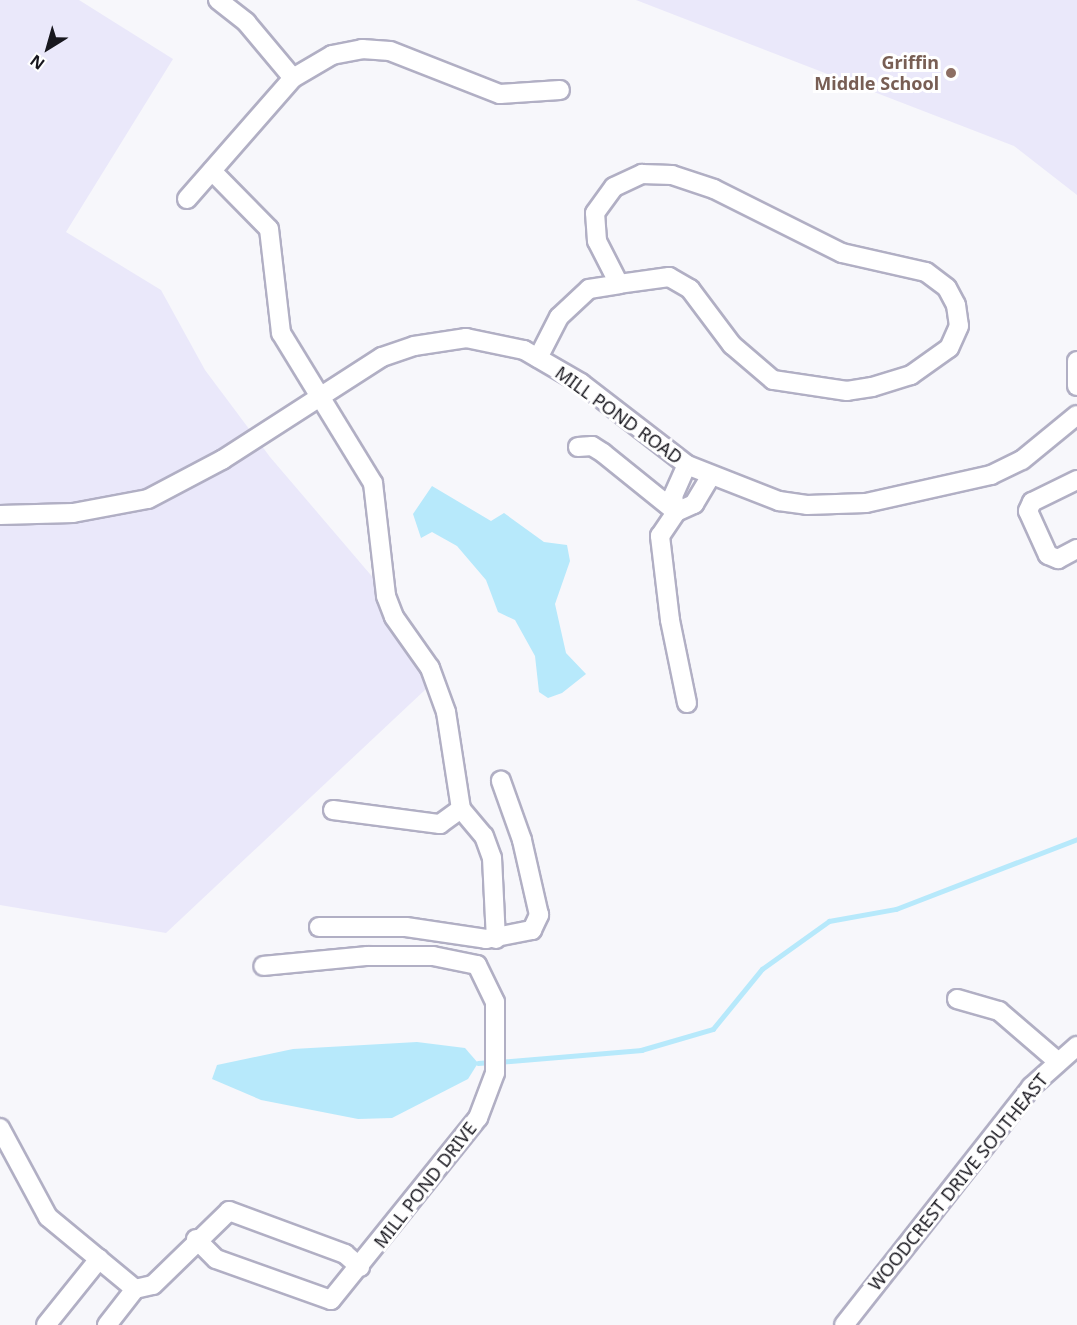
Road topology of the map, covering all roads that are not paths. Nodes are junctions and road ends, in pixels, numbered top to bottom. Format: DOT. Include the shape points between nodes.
graph roads {
  1 [pos="218,0"];
  2 [pos="293,78"];
  3 [pos="560,90"];
  4 [pos="212,171"];
  5 [pos="187,199"];
  6 [pos="619,284"];
  7 [pos="538,358"];
  8 [pos="1077,361"];
  9 [pos="1077,386"];
  10 [pos="320,396"];
  11 [pos="1077,415"];
  12 [pos="578,447"];
  13 [pos="687,465"];
  14 [pos="711,476"];
  15 [pos="1077,480"];
  16 [pos="676,512"];
  17 [pos="0,514"];
  18 [pos="1077,549"];
  19 [pos="687,703"];
  20 [pos="501,781"];
  21 [pos="461,809"];
  22 [pos="333,810"];
  23 [pos="319,927"];
  24 [pos="496,939"];
  25 [pos="263,966"];
  26 [pos="957,999"];
  27 [pos="1077,1046"];
  28 [pos="1056,1060"];
  29 [pos="0,1128"];
  30 [pos="196,1239"];
  31 [pos="99,1259"];
  32 [pos="360,1267"];
  33 [pos="135,1289"];
  34 [pos="46,1325"];
  35 [pos="106,1325"];
  36 [pos="844,1325"];
  1 -- 2 [label="street" via="246,22"];
  2 -- 3 [label="street" via="332,55 376,49 501,94"];
  2 -- 4 [label="street"];
  4 -- 5 [label="street"];
  4 -- 10 [label="street" via="268,229 282,333"];
  6 -- 6 [label="street" via="669,277 690,289 732,345 773,380 797,388 847,392 892,382 938,359 959,326 953,297 926,272 842,253 714,189 672,175 642,174 614,187 595,213 597,241"];
  6 -- 7 [label="street" via="589,289 559,317"];
  7 -- 10 [label="street, MILL POND ROAD" via="524,350 466,338 414,346 382,357"];
  7 -- 13 [label="street, MILL POND ROAD" via="581,382"];
  8 -- 9 [label="street"];
  10 -- 17 [label="street, MILL POND ROAD" via="212,466 148,499 73,513"];
  10 -- 21 [label="street" via="373,483 386,596 394,617 430,668 446,712"];
  11 -- 14 [label="street, MILL POND ROAD" via="1022,459 991,475 866,503 779,501"];
  12 -- 16 [label="street" via="592,446 603,453"];
  13 -- 14 [label="street, MILL POND ROAD"];
  13 -- 16 [label="street" via="673,496"];
  14 -- 16 [label="street" via="694,504"];
  15 -- 18 [label="street" via="1032,502 1028,511 1048,555 1058,559"];
  16 -- 19 [label="street" via="660,536 670,620"];
  20 -- 24 [label="street" via="522,840 538,915 537,925 527,933"];
  21 -- 22 [label="street" via="440,824"];
  21 -- 24 [label="street" via="484,836 492,858"];
  23 -- 24 [label="street" via="406,927"];
  25 -- 32 [label="street, MILL POND DRIVE" via="367,956 433,956 477,965 491,988 499,1023 497,1062 478,1118"];
  26 -- 28 [label="street" via="999,1011"];
  27 -- 28 [label="street, WOODCREST DRIVE SOUTHEAST"];
  28 -- 36 [label="street, WOODCREST DRIVE SOUTHEAST"];
  29 -- 31 [label="street" via="42,1209"];
  30 -- 32 [label="street" via="222,1214 234,1212 260,1226 345,1254"];
  30 -- 32 [label="street, MILL POND DRIVE" via="216,1259 331,1300"];
  30 -- 33 [label="street" via="153,1285"];
  31 -- 33 [label="street"];
  31 -- 34 [label="street"];
  33 -- 35 [label="street"];
}
